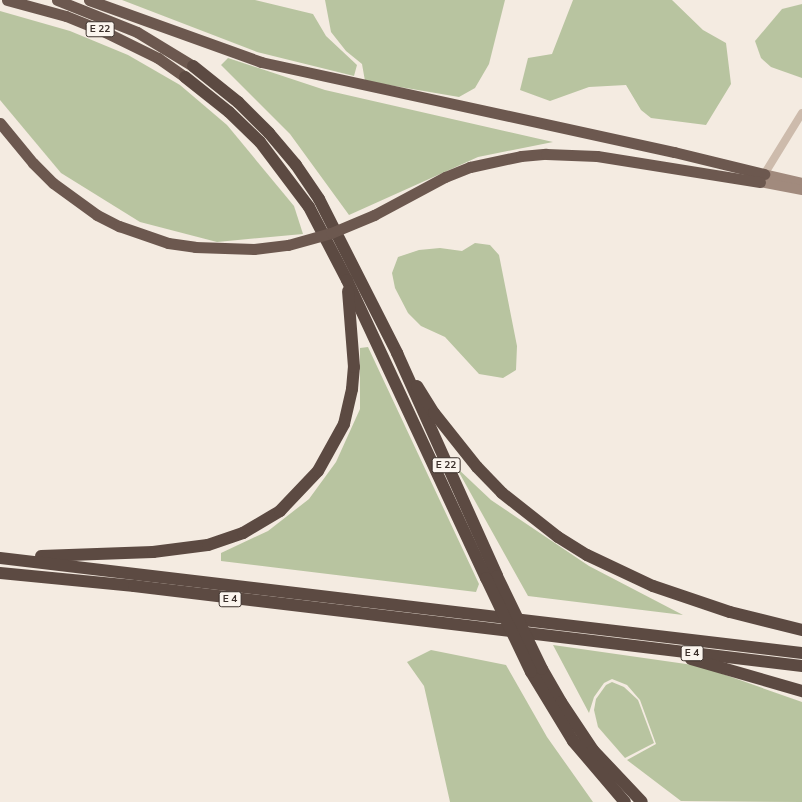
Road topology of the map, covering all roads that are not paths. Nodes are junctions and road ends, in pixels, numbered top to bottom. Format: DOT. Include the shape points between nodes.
graph roads {
  1 [pos="7,0"];
  2 [pos="57,0"];
  3 [pos="90,0"];
  4 [pos="193,66"];
  5 [pos="185,77"];
  6 [pos="802,113"];
  7 [pos="0,123"];
  8 [pos="762,178"];
  9 [pos="802,183"];
  10 [pos="802,190"];
  11 [pos="347,280"];
  12 [pos="397,353"];
  13 [pos="0,557"];
  14 [pos="0,573"];
  15 [pos="492,577"];
  16 [pos="802,630"];
  17 [pos="647,648"];
  18 [pos="802,653"];
  19 [pos="802,666"];
  20 [pos="537,670"];
  21 [pos="802,691"];
  22 [pos="625,802"];
  23 [pos="642,802"];
  1 -- 5 [label="highway, E 22" via="66,16 98,29 158,58"];
  2 -- 4 [label="highway, E 22" via="137,32"];
  3 -- 8 [label="highway" via="267,64 674,152"];
  4 -- 12 [label="highway, E 22" via="238,102 296,165 319,198"];
  5 -- 11 [label="highway, E 22" via="229,112 260,142 286,174 309,207"];
  6 -- 8 [label="street"];
  7 -- 8 [label="highway, bridge" via="53,183 97,215 156,239 195,247 254,249 288,245 331,233 374,215 470,167 521,156 597,156"];
  8 -- 9 [label="main road"];
  8 -- 10 [label="main road"];
  11 -- 13 [label="highway" via="354,367 344,424 318,471 280,511 243,533 208,545 152,552"];
  11 -- 15 [label="highway"];
  12 -- 15 [label="highway, E 22"];
  12 -- 16 [label="highway" via="434,413 477,467 502,493 558,538 587,555 653,586 730,612"];
  13 -- 18 [label="highway, E 4"];
  14 -- 17 [label="highway, E 4"];
  15 -- 20 [label="highway, E 22, bridge"];
  17 -- 19 [label="highway, E 4"];
  17 -- 21 [label="highway"];
  20 -- 22 [label="highway" via="573,741"];
  20 -- 23 [label="highway" via="593,750"];
}
